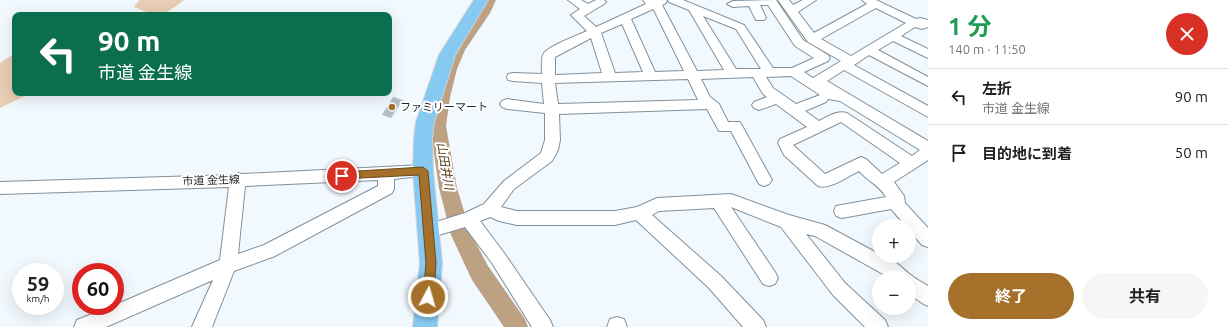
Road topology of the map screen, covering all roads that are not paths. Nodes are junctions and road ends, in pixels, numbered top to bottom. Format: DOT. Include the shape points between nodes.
graph roads {
  1 [pos="481,0"];
  2 [pos="573,0"];
  3 [pos="673,0"];
  4 [pos="783,0"];
  5 [pos="811,0"];
  6 [pos="754,1"];
  7 [pos="600,2"];
  8 [pos="656,2"];
  9 [pos="871,2"];
  10 [pos="693,5"];
  11 [pos="588,9"];
  12 [pos="791,10"];
  13 [pos="714,17"];
  14 [pos="626,18"];
  15 [pos="760,18"];
  16 [pos="914,23"];
  17 [pos="928,24"];
  18 [pos="928,30"];
  19 [pos="595,32"];
  20 [pos="893,36"];
  21 [pos="812,40"];
  22 [pos="796,46"];
  23 [pos="869,50"];
  24 [pos="928,54"];
  25 [pos="819,60"];
  26 [pos="848,63"];
  27 [pos="763,72"];
  28 [pos="794,72"];
  29 [pos="732,73"];
  30 [pos="692,75"];
  31 [pos="651,76"];
  32 [pos="610,77"];
  33 [pos="548,79"];
  34 [pos="928,82"];
  35 [pos="801,93"];
  36 [pos="844,97"];
  37 [pos="778,98"];
  38 [pos="710,104"];
  39 [pos="759,105"];
  40 [pos="551,109"];
  41 [pos="794,110"];
  42 [pos="928,112"];
  43 [pos="817,127"];
  44 [pos="928,148"];
  45 [pos="928,152"];
  46 [pos="911,163"];
  47 [pos="423,171"];
  48 [pos="386,173"];
  49 [pos="238,179"];
  50 [pos="764,180"];
  51 [pos="884,180"];
  52 [pos="0,188"];
  53 [pos="718,201"];
  54 [pos="895,202"];
  55 [pos="490,209"];
  56 [pos="842,211"];
  57 [pos="639,213"];
  58 [pos="469,219"];
  59 [pos="787,222"];
  60 [pos="429,231"];
  61 [pos="928,240"];
  62 [pos="228,266"];
  63 [pos="892,271"];
  64 [pos="769,278"];
  65 [pos="916,288"];
  66 [pos="928,297"];
  67 [pos="84,327"];
  68 [pos="202,327"];
  69 [pos="425,327"];
  70 [pos="543,327"];
  71 [pos="756,327"];
  72 [pos="878,327"];
  1 -- 47 [label="main road" via="453,44 442,67 425,122"];
  2 -- 11 [label="street"];
  3 -- 10 [label="street"];
  4 -- 12 [label="street"];
  5 -- 12 [label="street"];
  6 -- 13 [label="street" via="730,4"];
  6 -- 15 [label="street"];
  6 -- 25 [label="street" via="771,0 800,43 824,58"];
  7 -- 11 [label="street"];
  8 -- 14 [label="street"];
  8 -- 30 [label="street"];
  9 -- 16 [label="street"];
  9 -- 21 [label="street"];
  10 -- 13 [label="street"];
  10 -- 29 [label="street"];
  11 -- 19 [label="street" via="577,15"];
  12 -- 21 [label="street"];
  13 -- 27 [label="street" via="740,27"];
  14 -- 19 [label="street"];
  14 -- 31 [label="street"];
  16 -- 17 [label="street"];
  16 -- 18 [label="street"];
  16 -- 20 [label="street"];
  19 -- 32 [label="street"];
  19 -- 33 [label="street" via="549,55"];
  20 -- 23 [label="street"];
  20 -- 24 [label="street"];
  21 -- 26 [label="street"];
  22 -- 25 [label="street"];
  23 -- 26 [label="street"];
  23 -- 34 [label="street"];
  25 -- 28 [label="street"];
  26 -- 36 [label="street" via="817,81"];
  26 -- 42 [label="street"];
  27 -- 28 [label="street"];
  27 -- 29 [label="street"];
  27 -- 37 [label="street" via="768,91"];
  28 -- 36 [label="street" via="832,96"];
  29 -- 30 [label="street"];
  30 -- 31 [label="street"];
  30 -- 38 [label="street" via="705,100"];
  31 -- 32 [label="street"];
  32 -- 33 [label="street"];
  33 -- 40 [label="street"];
  33 -- 40 [label="street" via="510,91"];
  35 -- 41 [label="street" via="818,101"];
  36 -- 44 [label="street"];
  37 -- 39 [label="street"];
  37 -- 41 [label="street"];
  38 -- 40 [label="street"];
  38 -- 50 [label="street" via="724,127 735,126"];
  40 -- 55 [label="street" via="551,151 547,157 509,185"];
  41 -- 43 [label="street"];
  43 -- 46 [label="street" via="842,116"];
  43 -- 51 [label="street" via="785,143 789,151 823,182 861,163 879,180"];
  45 -- 46 [label="street"];
  46 -- 51 [label="street"];
  47 -- 48 [label="street, 市道 金生線"];
  47 -- 60 [label="main road"];
  48 -- 49 [label="street, 市道 金生線"];
  48 -- 62 [label="street" via="386,189 269,251"];
  49 -- 52 [label="street, 市道 金生線"];
  49 -- 62 [label="street"];
  51 -- 54 [label="street" via="898,201"];
  53 -- 57 [label="street" via="657,204"];
  53 -- 59 [label="street" via="731,200"];
  53 -- 64 [label="street" via="752,243"];
  54 -- 56 [label="street"];
  54 -- 61 [label="street"];
  55 -- 57 [label="street" via="517,218 615,218"];
  55 -- 58 [label="street"];
  57 -- 71 [label="street" via="715,282"];
  58 -- 60 [label="street"];
  58 -- 70 [label="street"];
  59 -- 63 [label="street" via="819,230"];
  59 -- 72 [label="street" via="838,279 840,289"];
  60 -- 69 [label="main road" via="430,275"];
  62 -- 67 [label="street"];
  62 -- 68 [label="street"];
  65 -- 66 [label="street"];
}
